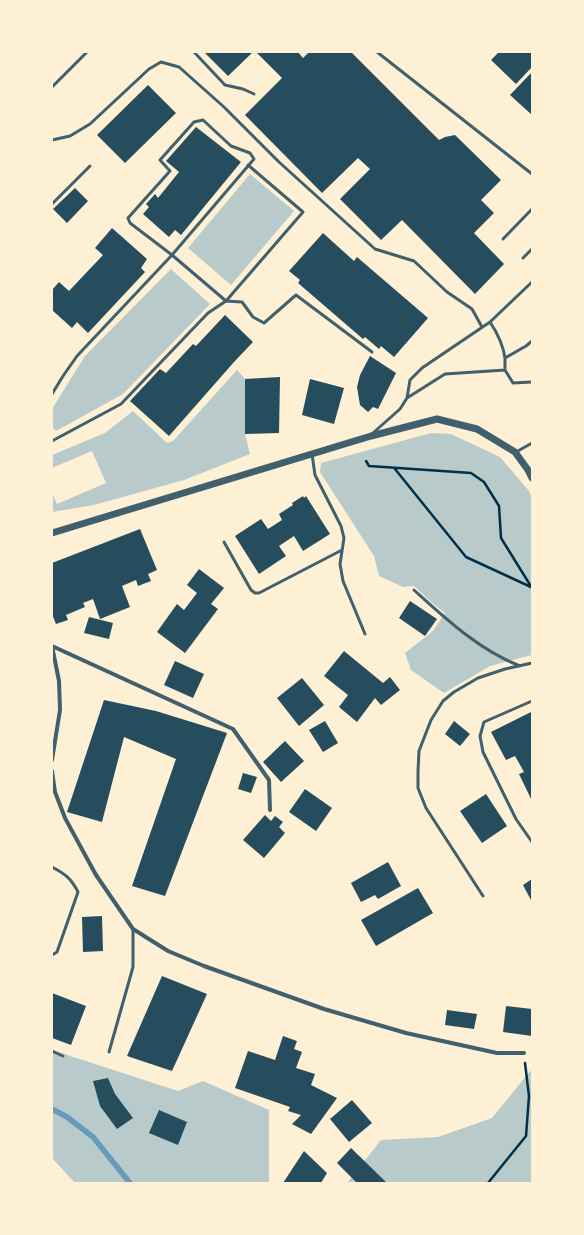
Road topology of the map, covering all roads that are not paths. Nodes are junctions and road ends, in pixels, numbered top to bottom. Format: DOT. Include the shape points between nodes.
graph roads {
  1 [pos="87,52"];
  2 [pos="194,52"];
  3 [pos="377,52"];
  4 [pos="52,87"];
  5 [pos="254,94"];
  6 [pos="52,140"];
  7 [pos="248,165"];
  8 [pos="90,166"];
  9 [pos="532,174"];
  10 [pos="52,204"];
  11 [pos="532,209"];
  12 [pos="503,239"];
  13 [pos="532,249"];
  14 [pos="172,255"];
  15 [pos="523,258"];
  16 [pos="532,282"];
  17 [pos="226,301"];
  18 [pos="490,322"];
  19 [pos="482,327"];
  20 [pos="532,341"];
  21 [pos="372,352"];
  22 [pos="505,358"];
  23 [pos="505,370"];
  24 [pos="532,382"];
  25 [pos="52,394"];
  26 [pos="407,398"];
  27 [pos="371,436"];
  28 [pos="52,441"];
  29 [pos="532,443"];
  30 [pos="515,452"];
  31 [pos="312,454"];
  32 [pos="532,478"];
  33 [pos="52,533"];
  34 [pos="224,542"];
  35 [pos="342,550"];
  36 [pos="414,590"];
  37 [pos="365,634"];
  38 [pos="52,646"];
  39 [pos="532,663"];
  40 [pos="520,666"];
  41 [pos="532,701"];
  42 [pos="54,742"];
  43 [pos="52,760"];
  44 [pos="52,770"];
  45 [pos="270,810"];
  46 [pos="532,842"];
  47 [pos="52,867"];
  48 [pos="483,896"];
  49 [pos="133,929"];
  50 [pos="52,955"];
  51 [pos="52,1051"];
  52 [pos="109,1052"];
  53 [pos="524,1053"];
  54 [pos="63,1056"];
  1 -- 4 [label="lane"];
  2 -- 5 [label="lane" via="225,85"];
  3 -- 9 [label="lane"];
  6 -- 19 [label="lane" via="70,136 90,124 149,69 161,62 179,68 224,107 279,162 375,250 414,261 448,292 472,309"];
  7 -- 14 [label="lane"];
  7 -- 14 [label="lane" via="254,159 250,153 232,146 203,120 194,122 160,160 170,171 128,218 130,223"];
  7 -- 17 [label="lane" via="303,212"];
  8 -- 10 [label="lane"];
  11 -- 12 [label="lane"];
  13 -- 15 [label="lane"];
  14 -- 17 [label="lane"];
  14 -- 25 [label="lane" via="77,356"];
  16 -- 18 [label="lane"];
  17 -- 21 [label="lane" via="242,302 254,317 264,323 296,295"];
  17 -- 28 [label="lane" via="208,313 121,404"];
  18 -- 19 [label="lane"];
  18 -- 22 [label="lane" via="498,334"];
  19 -- 26 [label="lane" via="422,368 410,380"];
  20 -- 22 [label="lane"];
  22 -- 23 [label="lane"];
  23 -- 24 [label="lane" via="513,383"];
  23 -- 26 [label="lane" via="445,374"];
  26 -- 27 [label="lane" via="400,409"];
  27 -- 30 [label="street" via="437,419 477,429"];
  27 -- 31 [label="street"];
  29 -- 30 [label="lane"];
  30 -- 32 [label="street"];
  31 -- 33 [label="street"];
  31 -- 35 [label="lane" via="315,475 341,526 344,538"];
  34 -- 35 [label="lane" via="250,590 255,593"];
  35 -- 37 [label="lane" via="340,564 343,581"];
  36 -- 40 [label="lane" via="480,644 501,658"];
  38 -- 42 [label="street" via="59,681 60,710"];
  38 -- 45 [label="street" via="233,729 269,780"];
  39 -- 40 [label="lane"];
  40 -- 48 [label="lane" via="478,678 443,700 431,720 419,751 418,788 426,808"];
  41 -- 46 [label="lane" via="484,722 480,736 483,752 516,819"];
  42 -- 43 [label="street"];
  44 -- 49 [label="street" via="55,792 65,818 96,875"];
  47 -- 50 [label="lane" via="68,876 78,892 57,952"];
  49 -- 52 [label="lane" via="133,967"];
  49 -- 53 [label="street" via="168,951 324,1009 406,1033 497,1052"];
  51 -- 54 [label="lane"];
}
